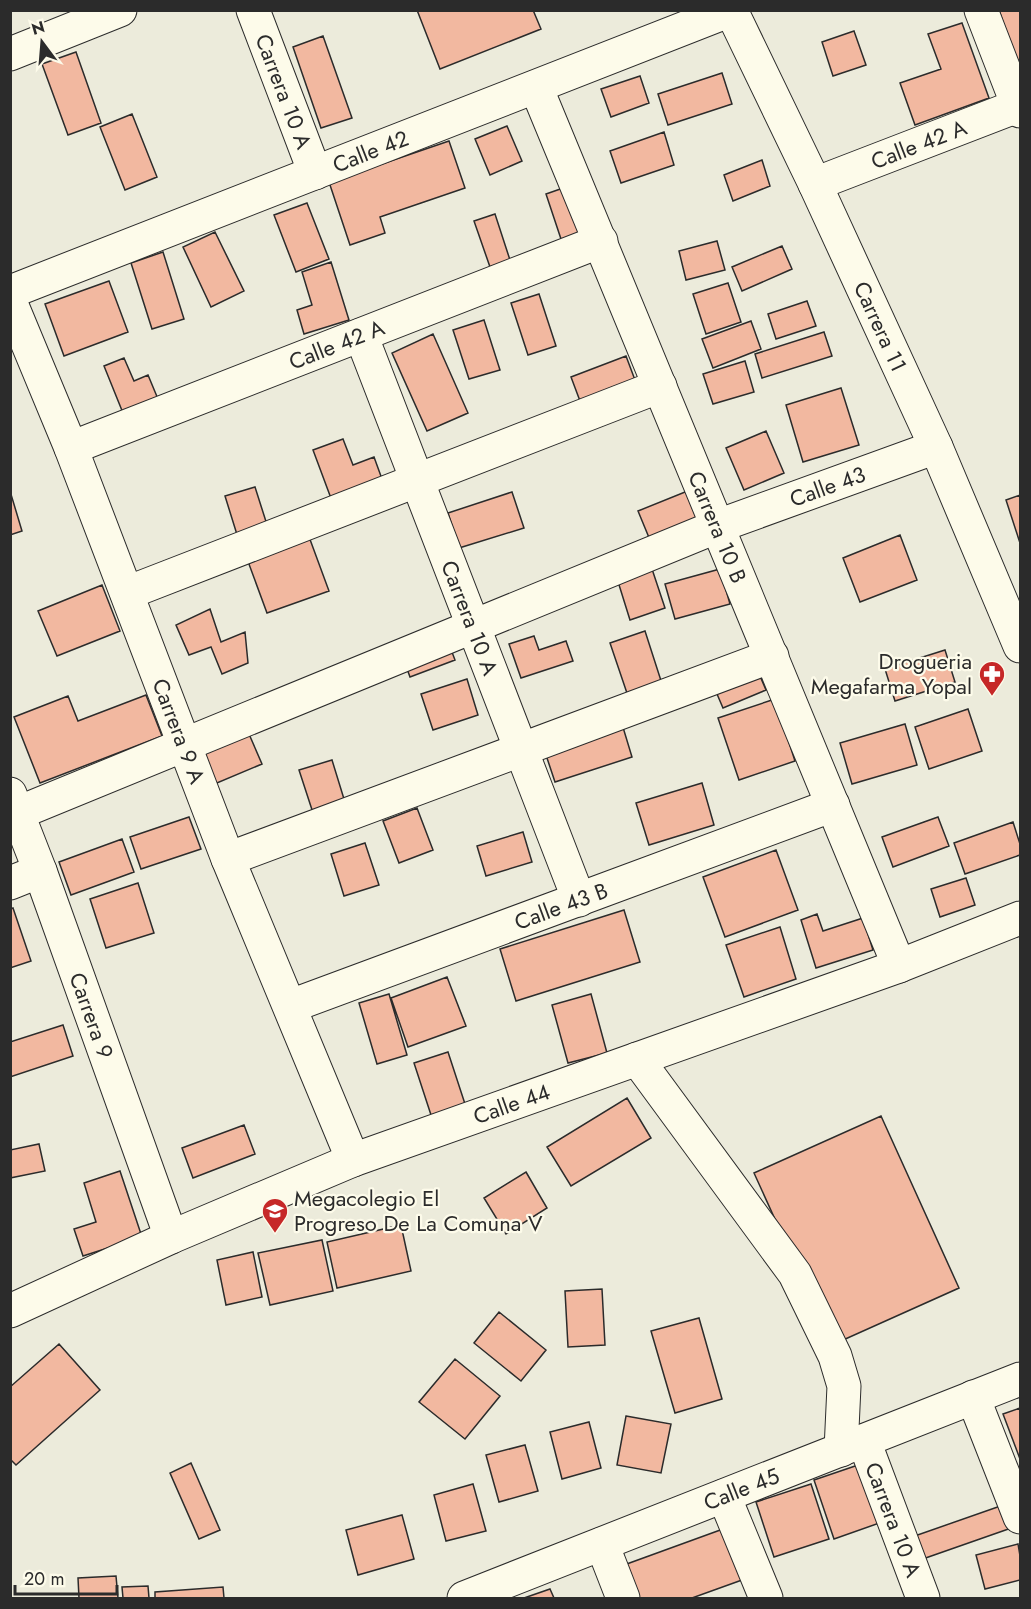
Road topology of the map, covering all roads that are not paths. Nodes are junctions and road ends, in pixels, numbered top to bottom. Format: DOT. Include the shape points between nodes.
graph roads {
  1 [pos="120,10"];
  2 [pos="253,10"];
  3 [pos="731,10"];
  4 [pos="981,10"];
  5 [pos="10,54"];
  6 [pos="537,87"];
  7 [pos="1020,107"];
  8 [pos="315,173"];
  9 [pos="815,184"];
  10 [pos="601,241"];
  11 [pos="10,292"];
  12 [pos="10,301"];
  13 [pos="361,335"];
  14 [pos="660,386"];
  15 [pos="936,447"];
  16 [pos="71,448"];
  17 [pos="417,480"];
  18 [pos="718,526"];
  19 [pos="127,593"];
  20 [pos="474,626"];
  21 [pos="1020,646"];
  22 [pos="772,656"];
  23 [pos="185,745"];
  24 [pos="521,749"];
  25 [pos="14,804"];
  26 [pos="833,805"];
  27 [pos="228,859"];
  28 [pos="40,871"];
  29 [pos="10,883"];
  30 [pos="579,900"];
  31 [pos="1020,918"];
  32 [pos="899,966"];
  33 [pos="291,1006"];
  34 [pos="637,1059"];
  35 [pos="353,1160"];
  36 [pos="171,1237"];
  37 [pos="11,1311"];
  38 [pos="1020,1379"];
  39 [pos="973,1398"];
  40 [pos="852,1445"];
  41 [pos="724,1496"];
  42 [pos="1020,1517"];
  43 [pos="602,1544"];
  44 [pos="473,1597"];
  45 [pos="623,1599"];
  46 [pos="766,1599"];
  47 [pos="923,1599"];
  1 -- 5 [label="street"];
  2 -- 8 [label="street, Carrera 10 A"];
  3 -- 6 [label="street, Calle 42"];
  3 -- 9 [label="street, Carrera 11"];
  4 -- 7 [label="street"];
  6 -- 8 [label="street, Calle 42"];
  6 -- 10 [label="street, Carrera 10 B"];
  7 -- 9 [label="street, Calle 42 A"];
  8 -- 11 [label="street, Calle 42"];
  9 -- 15 [label="street, Carrera 11"];
  10 -- 13 [label="street, Calle 42 A"];
  10 -- 14 [label="street, Carrera 10 B"];
  12 -- 16 [label="street, Carrera 9 A"];
  13 -- 16 [label="street, Calle 42 A"];
  13 -- 17 [label="street, Carrera 10 A"];
  14 -- 17 [label="street"];
  14 -- 18 [label="street, Carrera 10 B"];
  15 -- 18 [label="street, Calle 43"];
  15 -- 21 [label="street, Carrera 11"];
  16 -- 19 [label="street, Carrera 9 A"];
  17 -- 19 [label="street"];
  17 -- 20 [label="street, Carrera 10 A"];
  18 -- 20 [label="street, Calle 43"];
  18 -- 22 [label="street, Carrera 10 B"];
  19 -- 23 [label="street, Carrera 9 A"];
  20 -- 23 [label="street, Calle 43"];
  20 -- 24 [label="street, Carrera 10 A"];
  22 -- 24 [label="street"];
  22 -- 26 [label="street, Carrera 10 B"];
  23 -- 25 [label="street, Calle 43"];
  23 -- 27 [label="street, Carrera 9 A"];
  24 -- 27 [label="street"];
  24 -- 30 [label="street, Carrera 10 A"];
  25 -- 28 [label="street, Carrera 9"];
  26 -- 30 [label="street, Calle 43 B"];
  26 -- 32 [label="street, Carrera 10 B"];
  27 -- 33 [label="street, Carrera 9 A"];
  28 -- 29 [label="street"];
  28 -- 36 [label="street, Carrera 9"];
  30 -- 33 [label="street, Calle 43 B"];
  31 -- 32 [label="street, Calle 44"];
  32 -- 34 [label="street, Calle 44"];
  33 -- 35 [label="street, Carrera 9 A"];
  34 -- 35 [label="street, Calle 44"];
  34 -- 40 [label="street" via="795,1274 835,1356 844,1386"];
  35 -- 36 [label="street, Calle 44"];
  36 -- 37 [label="street, Calle 44"];
  38 -- 39 [label="street, Calle 45"];
  39 -- 40 [label="street, Calle 45"];
  39 -- 42 [label="street"];
  40 -- 41 [label="street, Calle 45"];
  40 -- 47 [label="street, Carrera 10 A"];
  41 -- 43 [label="street, Calle 45"];
  41 -- 46 [label="street"];
  43 -- 44 [label="street, Calle 45"];
  43 -- 45 [label="street"];
}
